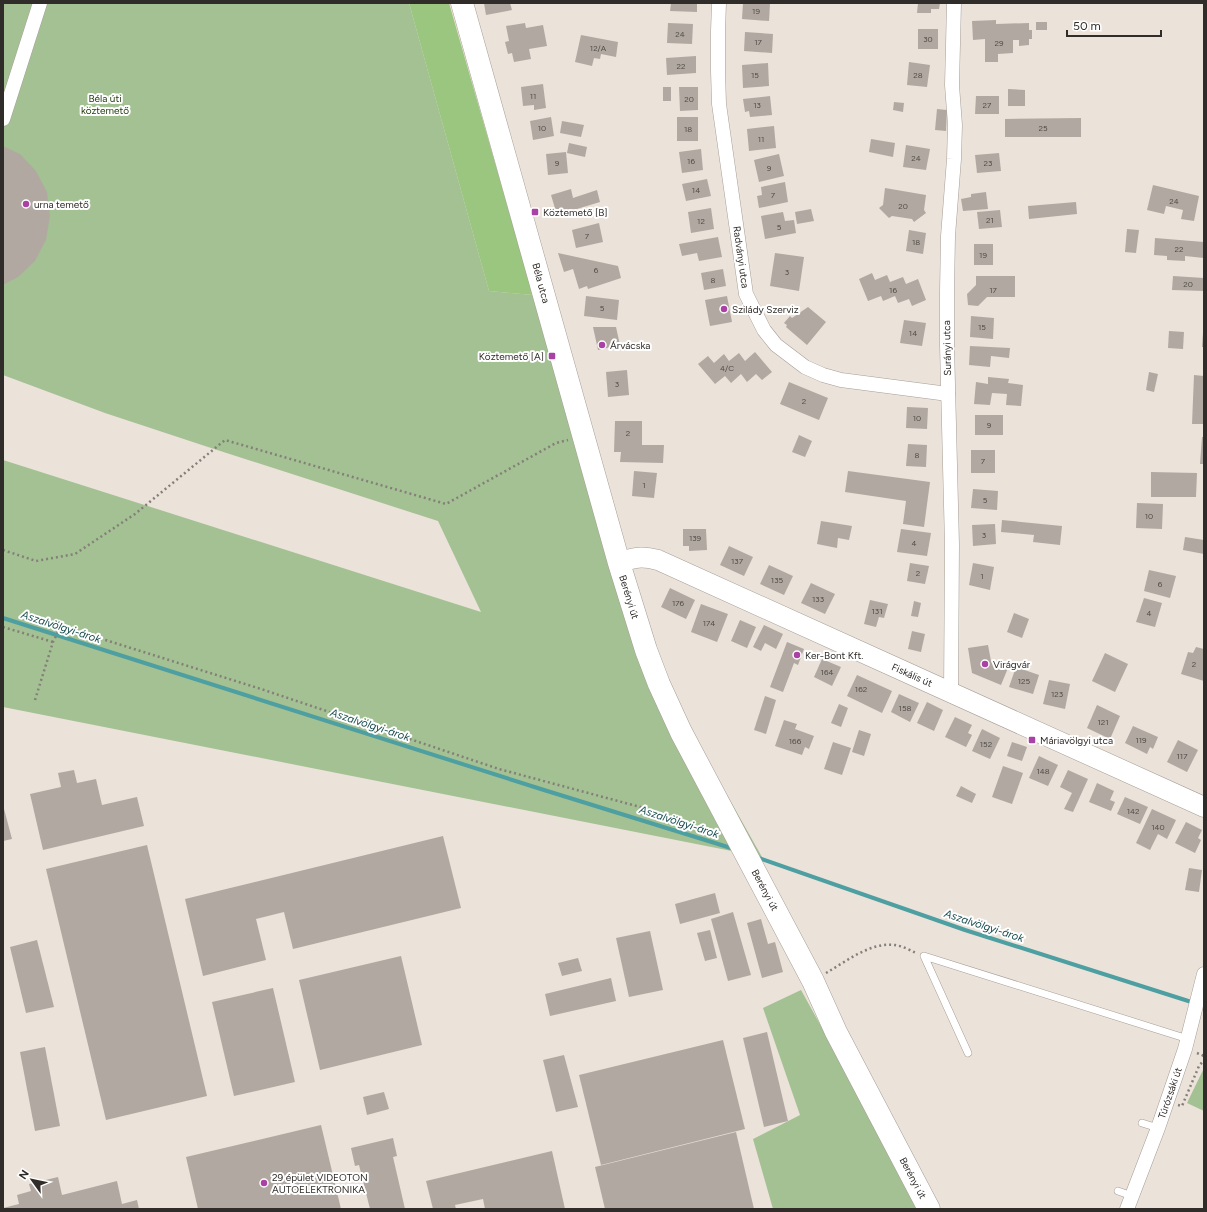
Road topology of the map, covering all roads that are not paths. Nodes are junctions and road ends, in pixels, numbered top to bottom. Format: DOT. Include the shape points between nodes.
graph roads {
  1 [pos="40,3"];
  2 [pos="462,3"];
  3 [pos="719,3"];
  4 [pos="954,3"];
  5 [pos="3,119"];
  6 [pos="948,394"];
  7 [pos="619,563"];
  8 [pos="952,693"];
  9 [pos="1204,807"];
  10 [pos="1204,974"];
  11 [pos="1188,1039"];
  12 [pos="968,1053"];
  13 [pos="1142,1123"];
  14 [pos="1158,1128"];
  15 [pos="1118,1191"];
  16 [pos="1130,1203"];
  17 [pos="930,1209"];
  1 -- 5 [label="street"];
  2 -- 7 [label="main road, Béla utca"];
  3 -- 6 [label="street, Radványi utca" via="719,104 746,294 764,330 776,345 805,367 824,375 842,380"];
  4 -- 6 [label="street, Surányi utca" via="952,85 955,125 948,236"];
  6 -- 8 [label="street, Surányi utca"];
  7 -- 8 [label="street, Fiskális út" via="638,557 658,560"];
  7 -- 17 [label="main road, Berényi út" via="641,636 659,684 701,772 813,981 836,1032"];
  8 -- 9 [label="street, Fiskális út"];
  10 -- 11 [label="street, Túrózsáki út"];
  11 -- 12 [label="lane" via="924,956"];
  11 -- 14 [label="street, Túrózsáki út"];
  13 -- 14 [label="lane"];
  14 -- 16 [label="street, Túrózsáki út"];
  15 -- 16 [label="lane"];
}
